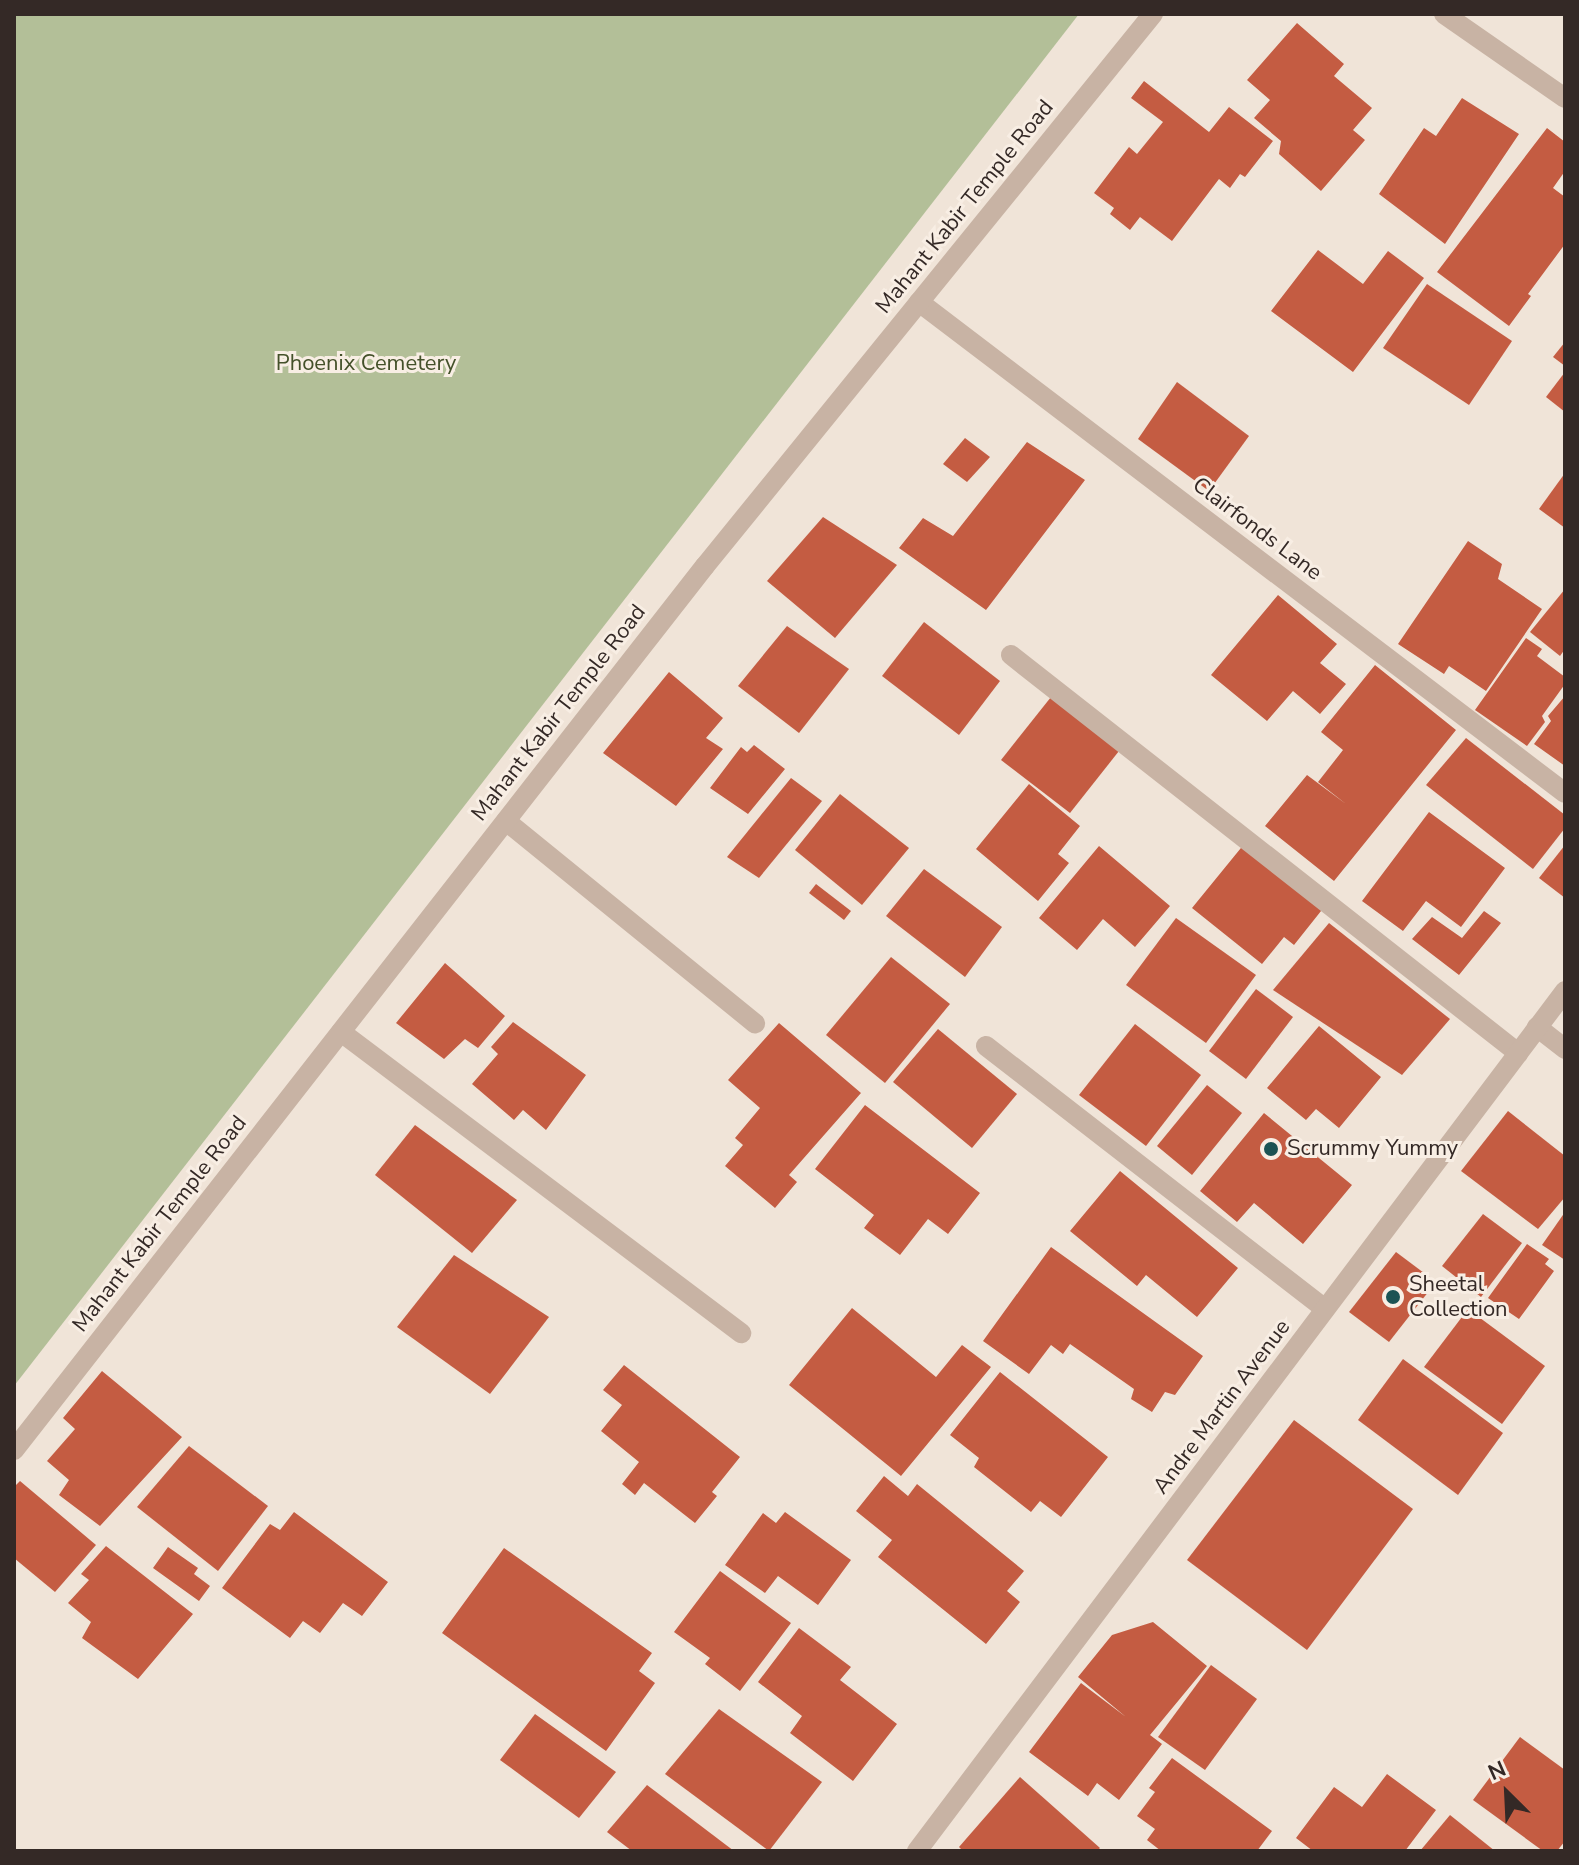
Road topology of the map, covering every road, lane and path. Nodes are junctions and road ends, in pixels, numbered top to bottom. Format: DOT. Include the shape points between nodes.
graph roads {
  1 [pos="1153,14"];
  2 [pos="1444,14"];
  3 [pos="1565,98"];
  4 [pos="919,302"];
  5 [pos="1011,655"];
  6 [pos="1565,793"];
  7 [pos="506,821"];
  8 [pos="1565,991"];
  9 [pos="755,1023"];
  10 [pos="1537,1027"];
  11 [pos="341,1032"];
  12 [pos="986,1046"];
  13 [pos="1565,1049"];
  14 [pos="1518,1053"];
  15 [pos="1325,1309"];
  16 [pos="741,1333"];
  17 [pos="14,1450"];
  18 [pos="917,1851"];
  1 -- 4 [label="street, Mahant Kabir Temple Road"];
  2 -- 3 [label="street"];
  4 -- 6 [label="street, Clairfonds Lane"];
  4 -- 7 [label="street, Mahant Kabir Temple Road"];
  5 -- 14 [label="street"];
  7 -- 9 [label="street"];
  7 -- 11 [label="street, Mahant Kabir Temple Road"];
  8 -- 10 [label="street, Andre Martin Avenue"];
  10 -- 13 [label="street"];
  10 -- 14 [label="street, Andre Martin Avenue"];
  11 -- 16 [label="street"];
  11 -- 17 [label="street, Mahant Kabir Temple Road"];
  12 -- 15 [label="street"];
  14 -- 15 [label="street, Andre Martin Avenue"];
  15 -- 18 [label="street, Andre Martin Avenue"];
}
